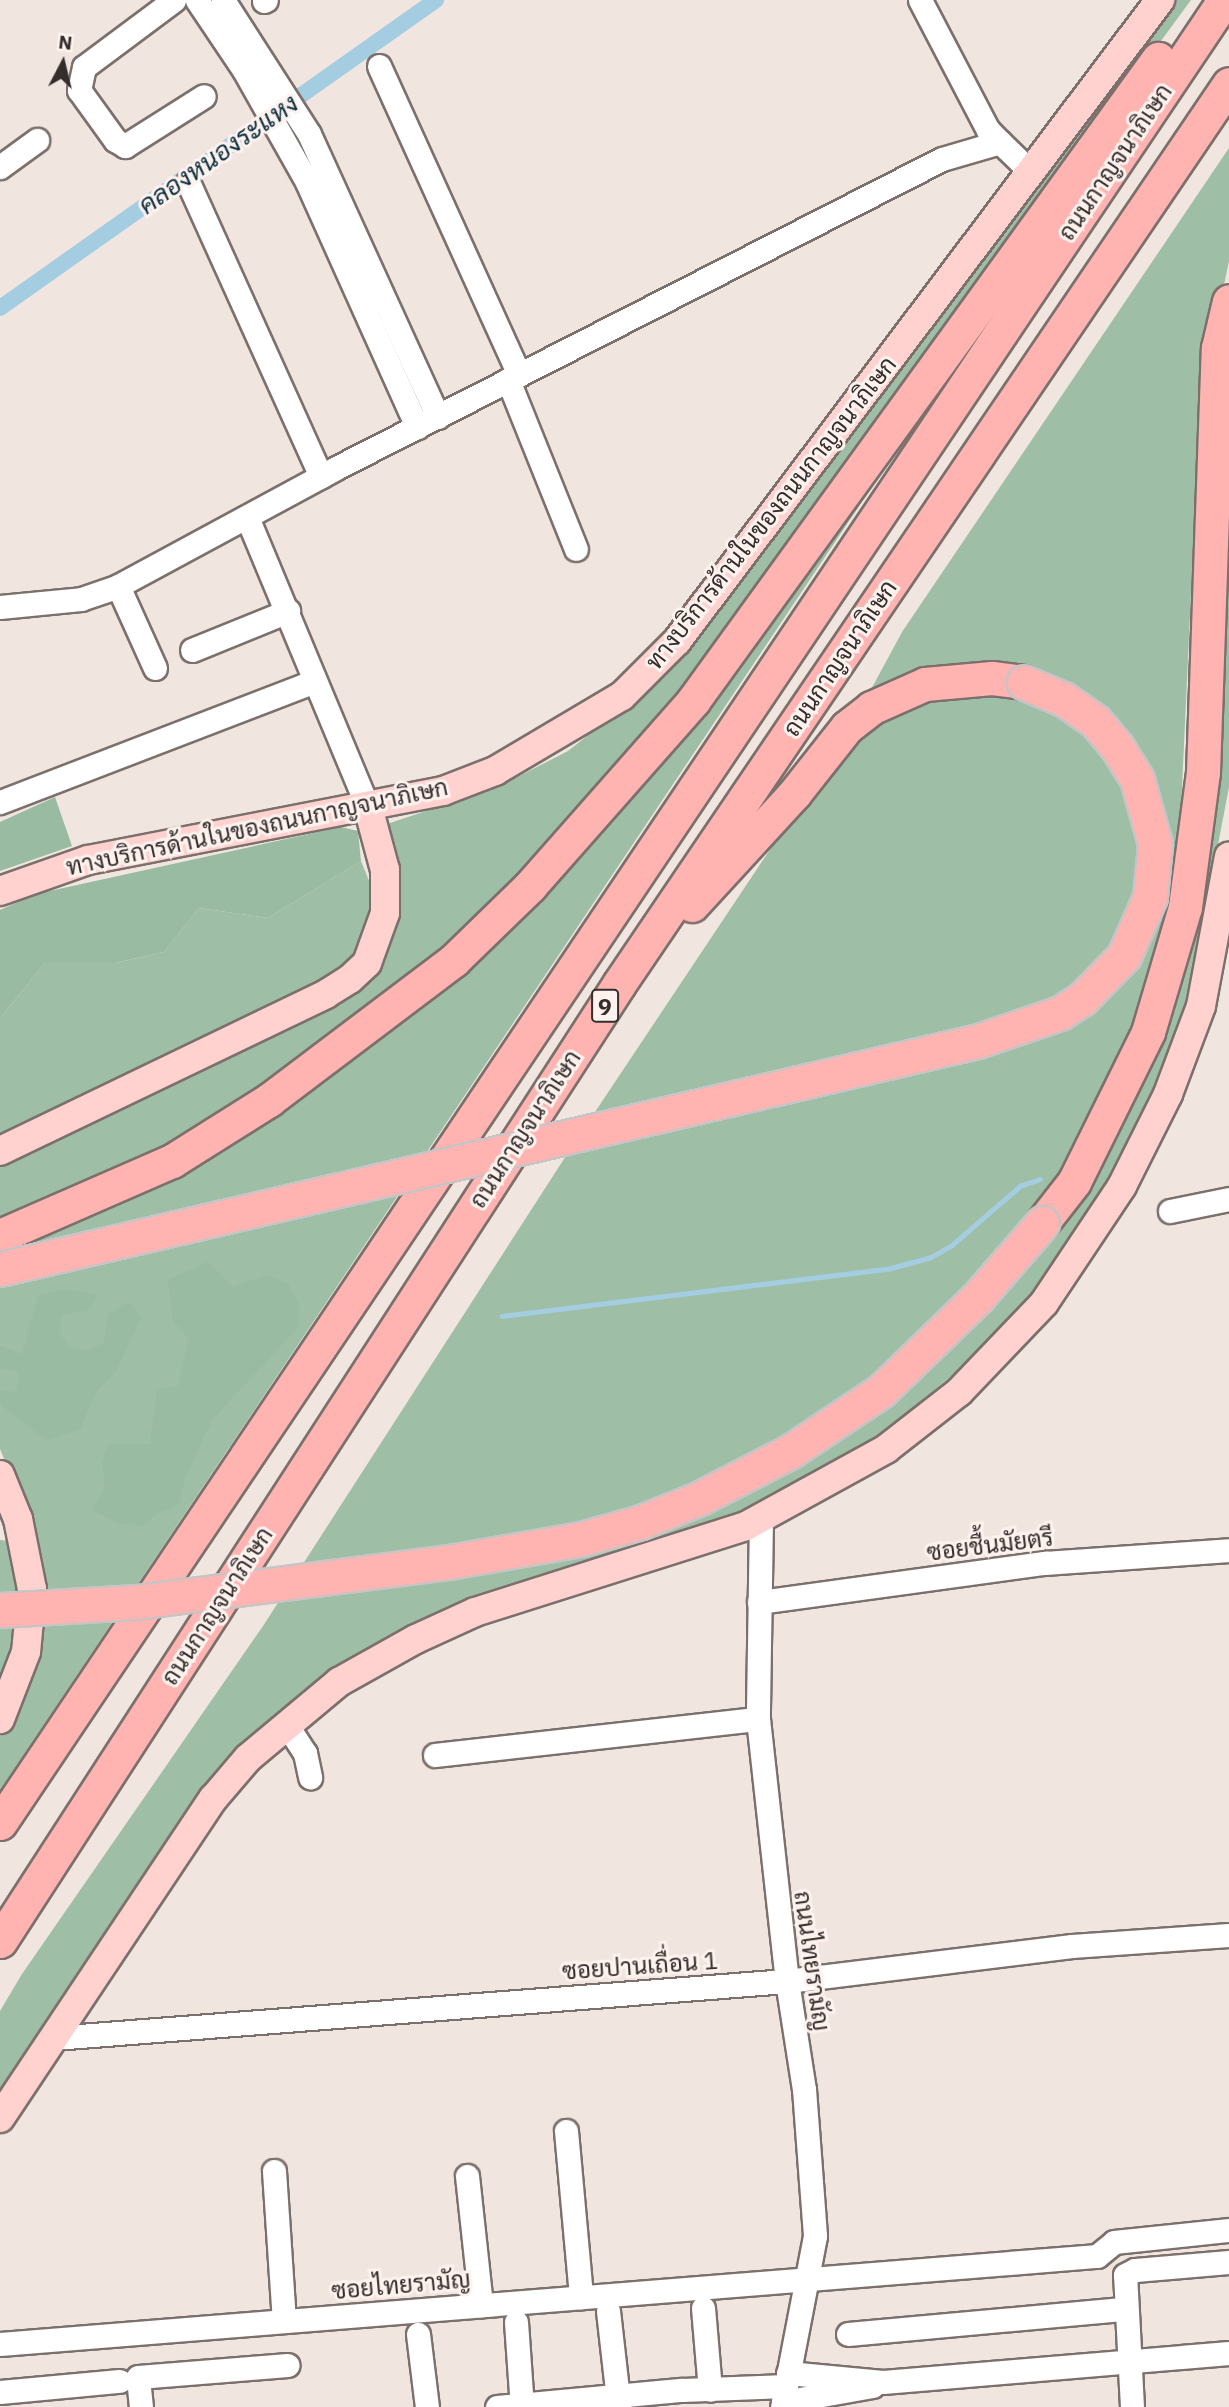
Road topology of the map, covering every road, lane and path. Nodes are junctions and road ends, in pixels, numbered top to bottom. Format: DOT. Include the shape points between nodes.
graph roads {
  1 [pos="174,0"];
  2 [pos="197,0"];
  3 [pos="223,0"];
  4 [pos="920,0"];
  5 [pos="1160,0"];
  6 [pos="1206,0"];
  7 [pos="1224,0"];
  8 [pos="253,64"];
  9 [pos="379,66"];
  10 [pos="1229,84"];
  11 [pos="267,86"];
  12 [pos="204,96"];
  13 [pos="37,140"];
  14 [pos="1000,142"];
  15 [pos="0,167"];
  16 [pos="327,170"];
  17 [pos="1031,172"];
  18 [pos="187,182"];
  19 [pos="307,182"];
  20 [pos="1229,301"];
  21 [pos="513,377"];
  22 [pos="427,422"];
  23 [pos="321,476"];
  24 [pos="247,517"];
  25 [pos="576,549"];
  26 [pos="118,586"];
  27 [pos="0,606"];
  28 [pos="288,611"];
  29 [pos="192,650"];
  30 [pos="155,668"];
  31 [pos="314,678"];
  32 [pos="0,794"];
  33 [pos="0,802"];
  34 [pos="368,807"];
  35 [pos="1229,857"];
  36 [pos="0,891"];
  37 [pos="619,984"];
  38 [pos="0,1151"];
  39 [pos="1229,1199"];
  40 [pos="1170,1211"];
  41 [pos="0,1236"];
  42 [pos="0,1269"];
  43 [pos="0,1475"];
  44 [pos="761,1518"];
  45 [pos="1229,1549"];
  46 [pos="759,1602"];
  47 [pos="0,1610"];
  48 [pos="0,1719"];
  49 [pos="758,1719"];
  50 [pos="286,1724"];
  51 [pos="435,1755"];
  52 [pos="310,1777"];
  53 [pos="0,1823"];
  54 [pos="1229,1935"];
  55 [pos="0,1941"];
  56 [pos="787,1981"];
  57 [pos="54,2038"];
  58 [pos="0,2118"];
  59 [pos="566,2131"];
  60 [pos="274,2171"];
  61 [pos="467,2176"];
  62 [pos="1229,2230"];
  63 [pos="1229,2262"];
  64 [pos="806,2281"];
  65 [pos="581,2297"];
  66 [pos="481,2305"];
  67 [pos="703,2308"];
  68 [pos="1125,2309"];
  69 [pos="608,2311"];
  70 [pos="284,2321"];
  71 [pos="516,2322"];
  72 [pos="418,2334"];
  73 [pos="848,2334"];
  74 [pos="0,2344"];
  75 [pos="1229,2353"];
  76 [pos="1129,2361"];
  77 [pos="288,2365"];
  78 [pos="119,2381"];
  79 [pos="710,2390"];
  80 [pos="0,2392"];
  81 [pos="782,2395"];
  82 [pos="618,2401"];
  83 [pos="522,2406"];
  84 [pos="141,2407"];
  85 [pos="427,2407"];
  86 [pos="497,2407"];
  87 [pos="1132,2407"];
  1 -- 12 [label="street" via="85,67 79,90 115,140 125,146"];
  2 -- 8 [label="street"];
  3 -- 8 [label="street"];
  4 -- 14 [label="street" via="988,130"];
  5 -- 17 [label="main road, ทางบริการด้านในของถนนกาญจนาภิเษก"];
  6 -- 41 [label="highway" via="1184,23 693,701 631,776 454,960 324,1061 172,1161"];
  7 -- 53 [label="highway, ถนนกาญจนาภิเษก / 9"];
  8 -- 11 [label="street"];
  9 -- 21 [label="street"];
  10 -- 37 [label="highway, ถนนกาญจนาภิเษก / 9"];
  11 -- 16 [label="street" via="304,125"];
  11 -- 19 [label="street" via="282,136"];
  13 -- 15 [label="street"];
  14 -- 17 [label="street"];
  14 -- 21 [label="street" via="942,159"];
  16 -- 19 [label="street"];
  16 -- 22 [label="street"];
  17 -- 34 [label="main road, ทางบริการด้านในของถนนกาญจนาภิเษก" via="656,667 572,729 495,771 443,791"];
  18 -- 23 [label="street"];
  19 -- 22 [label="street"];
  20 -- 47 [label="highway, bridge" via="1218,348 1203,772 1185,907 1148,1032 1074,1182 978,1297 861,1405 768,1463 642,1522 581,1539 449,1562 136,1602"];
  21 -- 22 [label="street"];
  21 -- 25 [label="street"];
  22 -- 23 [label="street"];
  23 -- 24 [label="street"];
  24 -- 26 [label="street"];
  24 -- 28 [label="street"];
  26 -- 27 [label="street" via="81,599"];
  26 -- 30 [label="street"];
  28 -- 29 [label="street"];
  28 -- 31 [label="street"];
  31 -- 32 [label="street"];
  31 -- 33 [label="street"];
  31 -- 34 [label="street"];
  34 -- 36 [label="main road, ทางบริการด้านในของถนนกาญจนาภิเษก" via="88,860"];
  34 -- 38 [label="main road" via="385,870 386,913 366,963 326,995"];
  35 -- 44 [label="main road" via="1201,1006 1168,1094 1122,1186 1044,1303 960,1392 886,1450"];
  37 -- 42 [label="highway, bridge" via="794,794 847,727 871,708 925,684 992,678 1023,682 1063,699 1095,721 1137,779 1155,844 1150,897 1124,956 1083,998 1060,1013 978,1041"];
  37 -- 55 [label="highway, ถนนกาญจนาภิเษก / 9"];
  39 -- 40 [label="street"];
  43 -- 48 [label="main road" via="18,1519 32,1589 26,1652"];
  44 -- 46 [label="street, ถนนไทยรามัญ"];
  44 -- 50 [label="main road" via="696,1544 475,1612 338,1682"];
  45 -- 46 [label="street, ซอยชื้นมัยตรี" via="1045,1563"];
  46 -- 49 [label="street, ถนนไทยรามัญ"];
  49 -- 51 [label="street"];
  49 -- 56 [label="street, ถนนไทยรามัญ"];
  50 -- 52 [label="street" via="305,1754"];
  50 -- 57 [label="main road" via="213,1799"];
  54 -- 56 [label="street, ซอยปานเถื่อน 1" via="1072,1946"];
  56 -- 57 [label="street, ซอยปานเถื่อน 1"];
  56 -- 64 [label="street, ถนนไทยรามัญ" via="804,2089 816,2236"];
  57 -- 58 [label="main road"];
  59 -- 65 [label="street"];
  60 -- 70 [label="street"];
  61 -- 66 [label="street"];
  62 -- 64 [label="street, ซอยไทยรามัญ" via="1114,2242 1097,2256"];
  63 -- 68 [label="street" via="1135,2270 1125,2275"];
  64 -- 65 [label="street, ซอยไทยรามัญ"];
  64 -- 81 [label="street, ถนนไทยรามัญ"];
  65 -- 66 [label="street, ซอยไทยรามัญ"];
  66 -- 70 [label="street, ซอยไทยรามัญ"];
  67 -- 79 [label="street"];
  68 -- 73 [label="street"];
  68 -- 76 [label="street"];
  69 -- 82 [label="street"];
  70 -- 74 [label="street, ซอยไทยรามัญ"];
  71 -- 83 [label="street"];
  72 -- 85 [label="street"];
  75 -- 76 [label="street"];
  76 -- 81 [label="street" via="883,2382 853,2392"];
  76 -- 87 [label="street"];
  77 -- 84 [label="street" via="138,2377"];
  78 -- 80 [label="street"];
  79 -- 81 [label="street"];
  79 -- 82 [label="street"];
  82 -- 83 [label="street"];
  83 -- 86 [label="street"];
}
